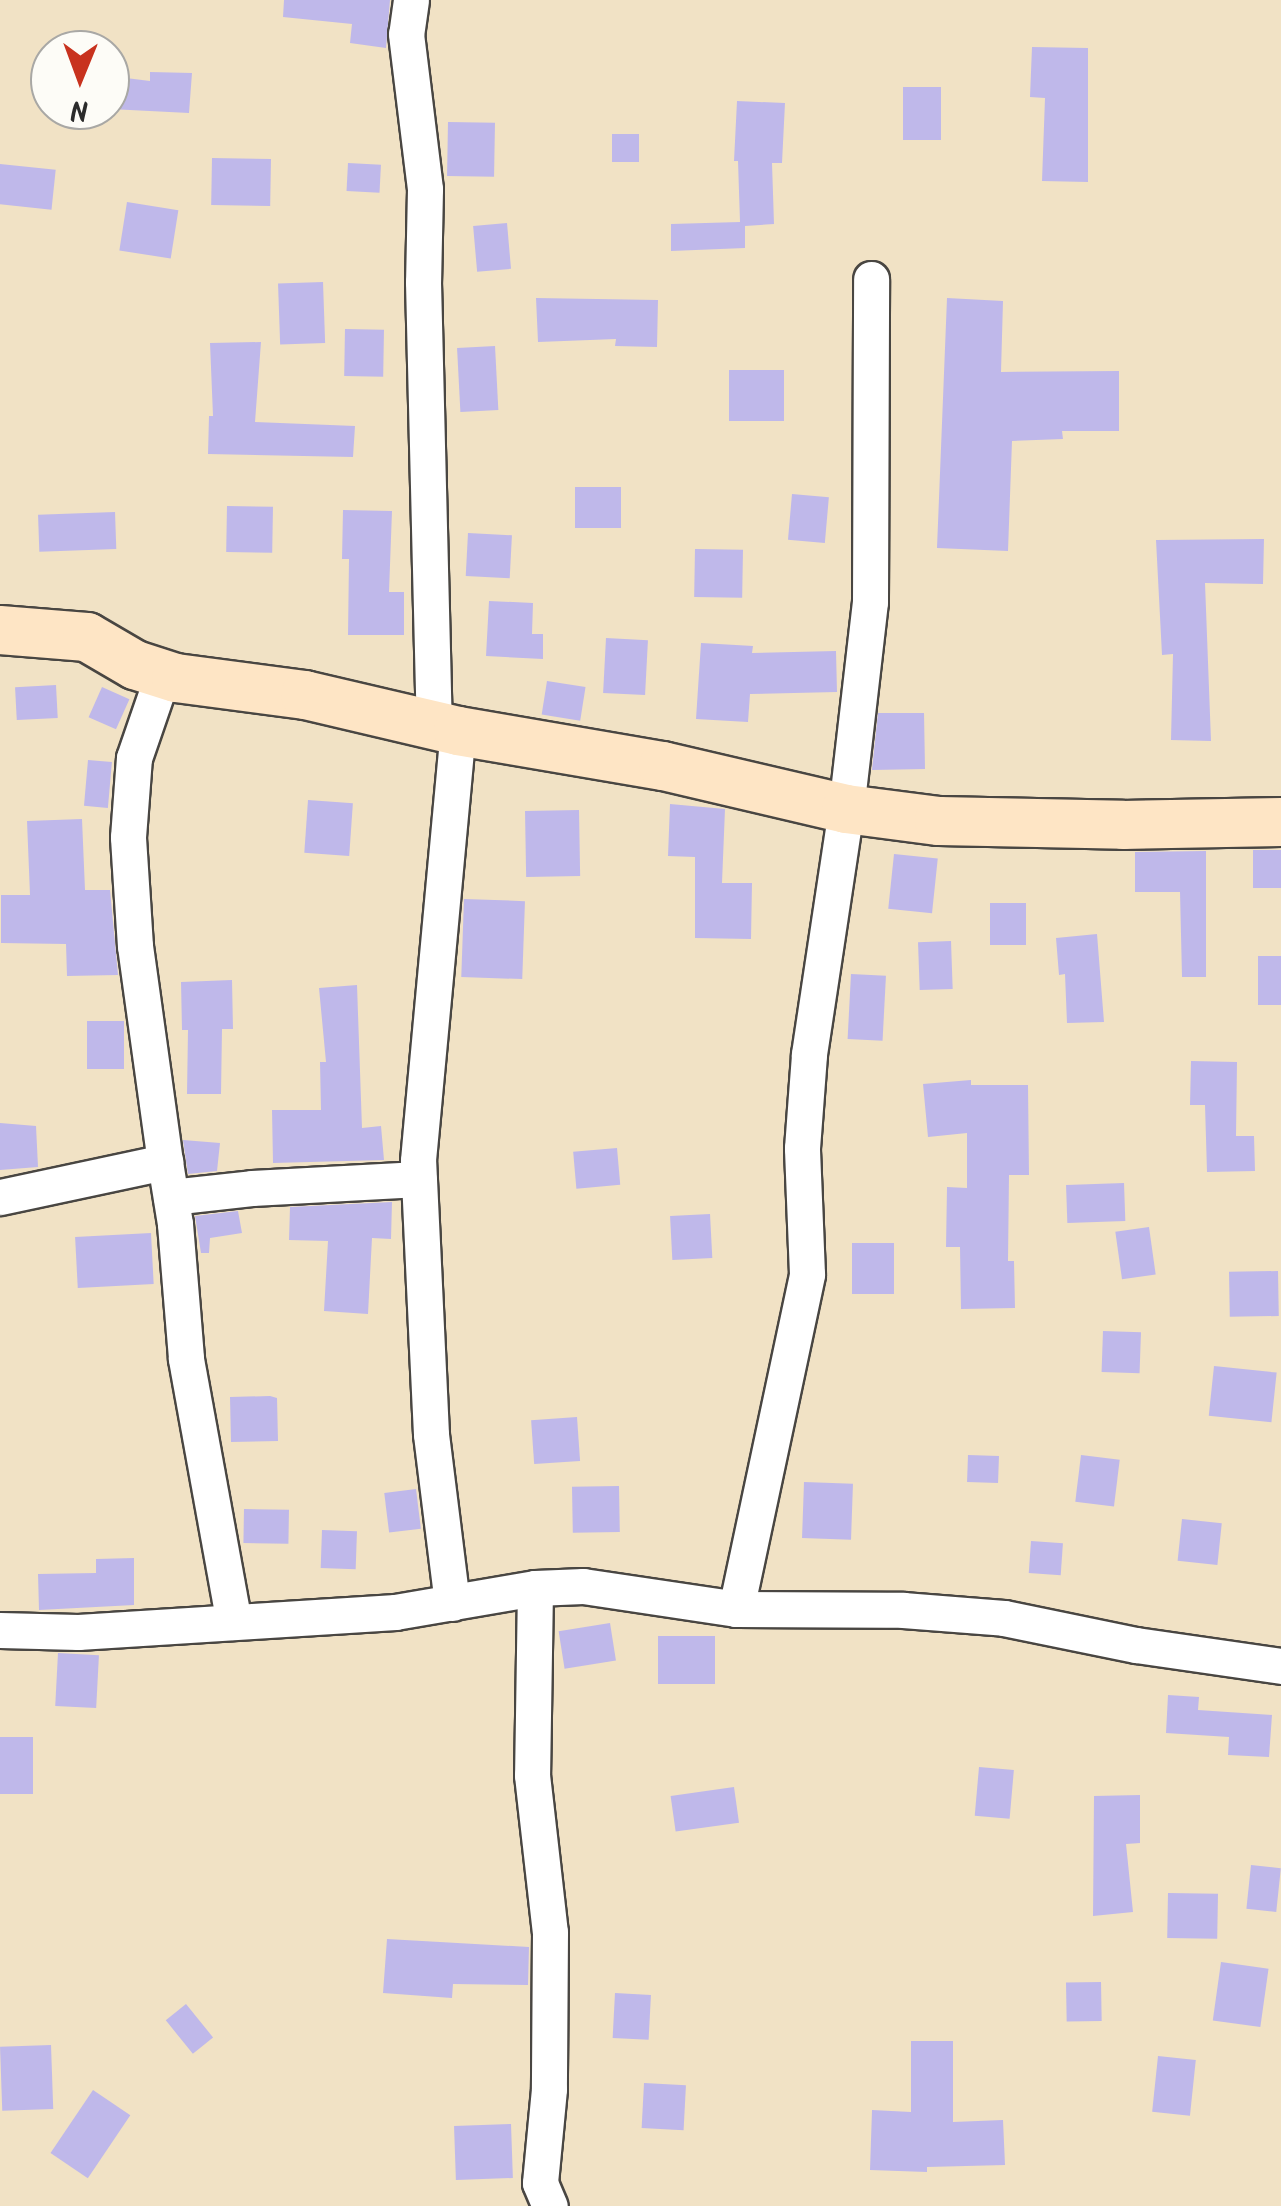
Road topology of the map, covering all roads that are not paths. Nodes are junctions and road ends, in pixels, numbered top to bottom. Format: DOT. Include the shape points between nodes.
graph roads {
  1 [pos="411,0"];
  2 [pos="871,279"];
  3 [pos="0,630"];
  4 [pos="164,674"];
  5 [pos="446,727"];
  6 [pos="846,810"];
  7 [pos="1281,822"];
  8 [pos="165,1162"];
  9 [pos="419,1179"];
  10 [pos="0,1197"];
  11 [pos="172,1198"];
  12 [pos="536,1588"];
  13 [pos="452,1603"];
  14 [pos="736,1609"];
  15 [pos="234,1622"];
  16 [pos="0,1630"];
  17 [pos="1281,1666"];
  18 [pos="550,2206"];
  1 -- 5 [label="street" via="406,34 425,189 423,301"];
  2 -- 6 [label="street" via="870,602"];
  3 -- 4 [label="main road" via="87,637"];
  4 -- 5 [label="main road" via="305,695"];
  4 -- 8 [label="street" via="134,758 128,837 134,946"];
  5 -- 6 [label="main road" via="663,766"];
  5 -- 9 [label="street"];
  6 -- 7 [label="main road" via="939,821"];
  6 -- 14 [label="street" via="809,1054 802,1148 806,1274"];
  8 -- 10 [label="street"];
  8 -- 11 [label="street"];
  9 -- 11 [label="street"];
  9 -- 13 [label="street" via="432,1434"];
  11 -- 15 [label="street" via="186,1359"];
  12 -- 13 [label="street"];
  12 -- 14 [label="street" via="583,1586"];
  12 -- 18 [label="street" via="532,1775 550,1932 549,2089 540,2183"];
  13 -- 15 [label="street"];
  14 -- 17 [label="street" via="1004,1618"];
  15 -- 16 [label="street"];
}
